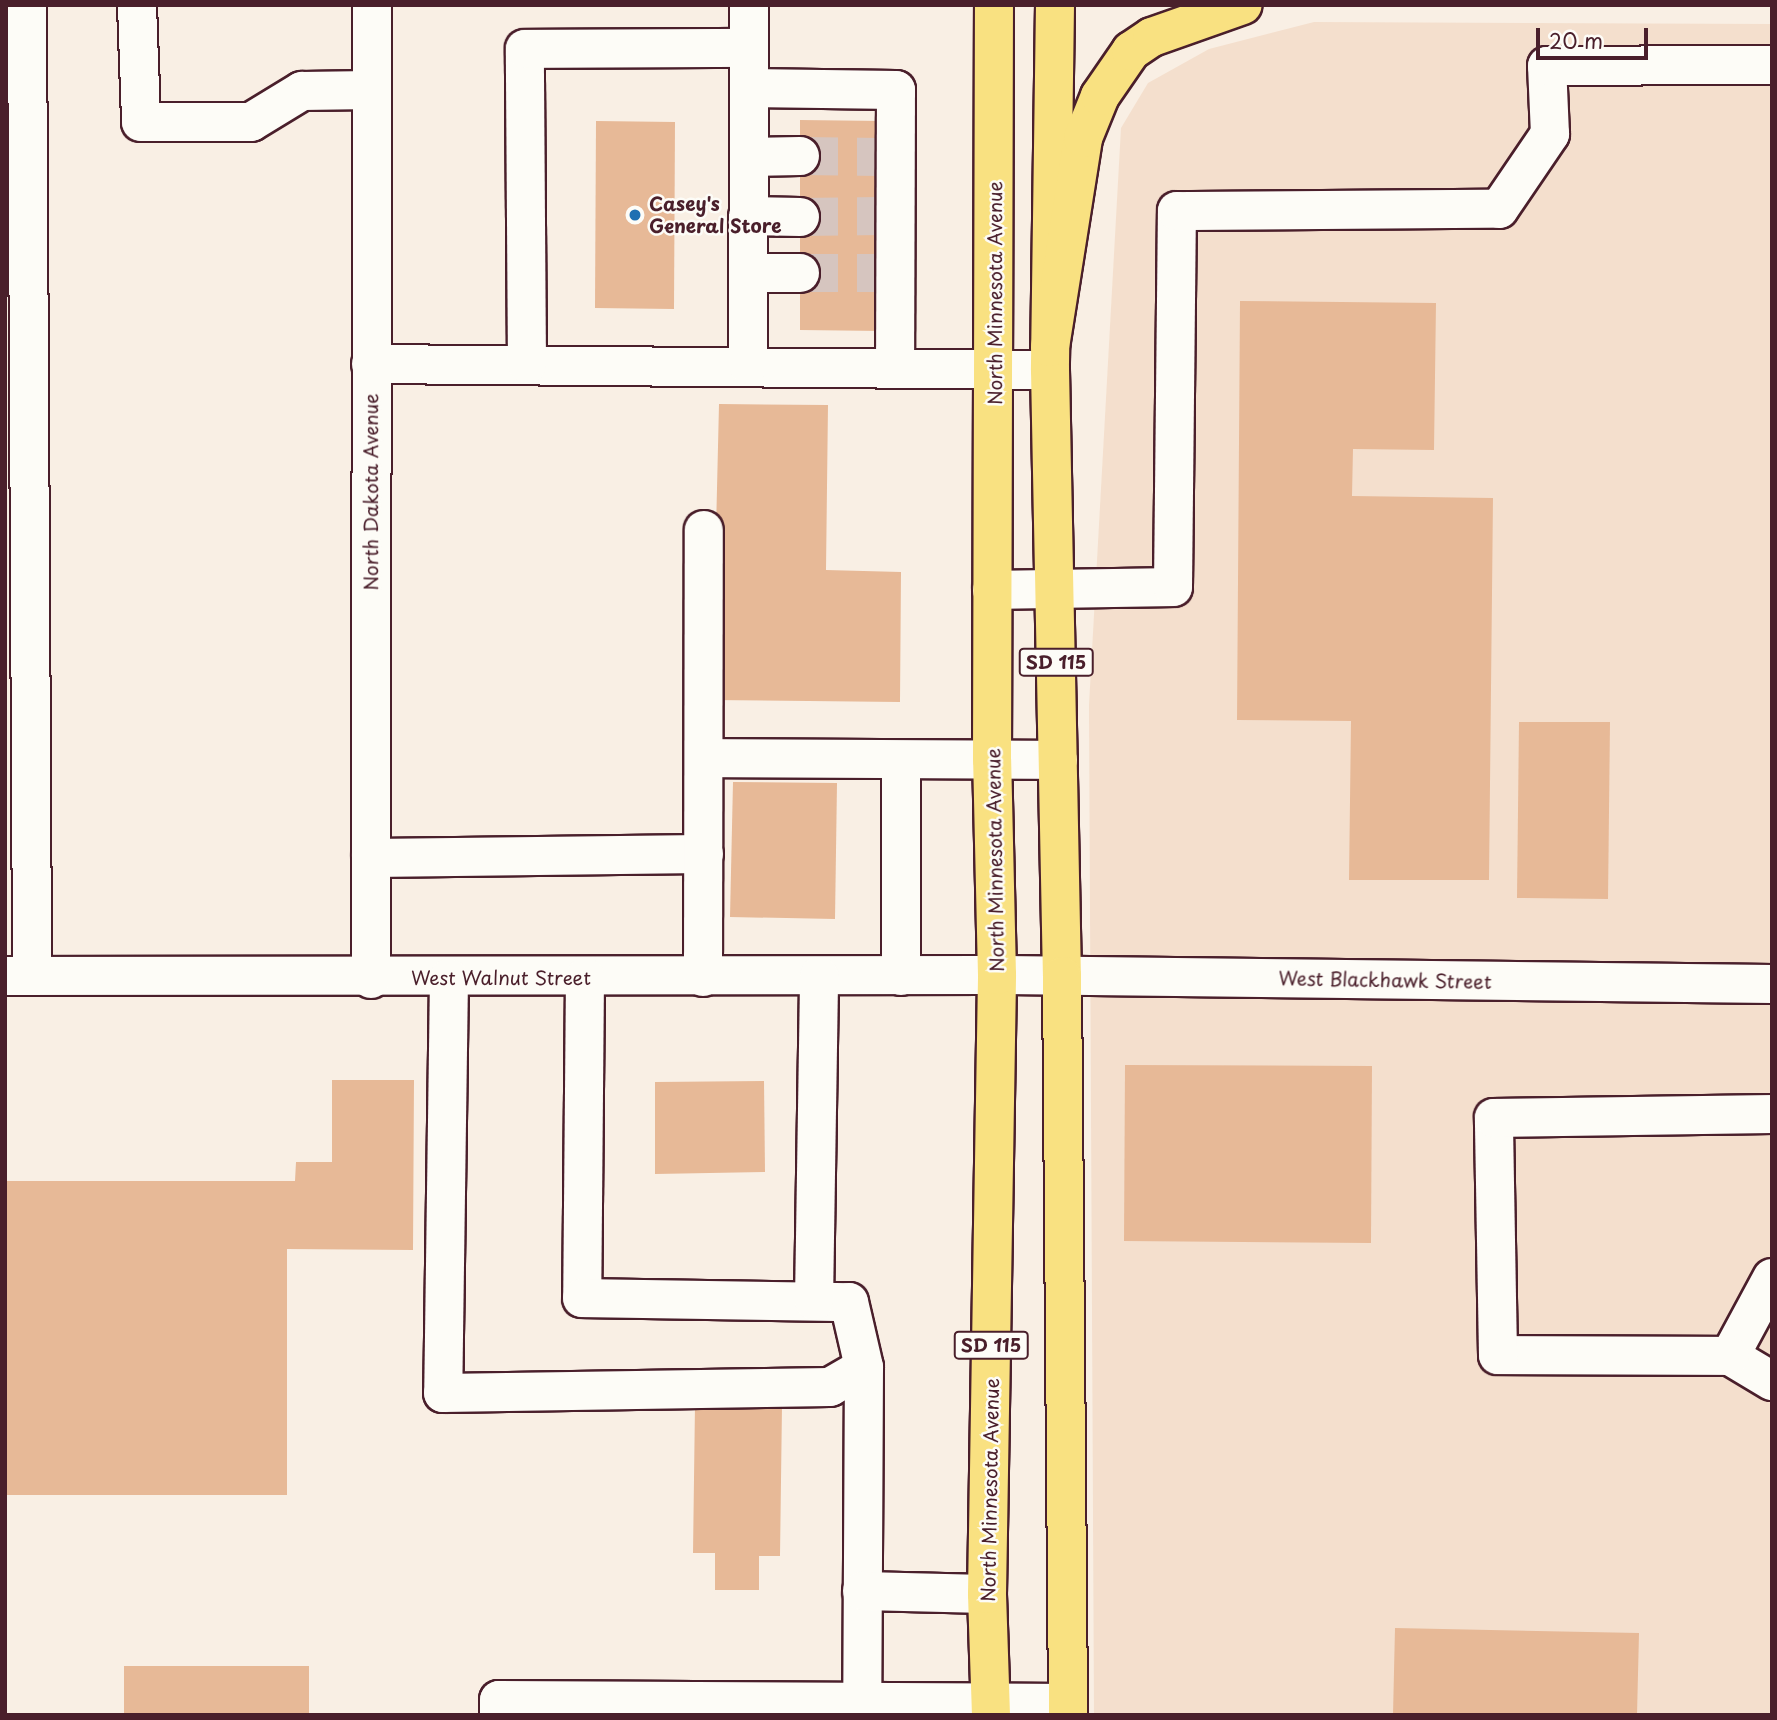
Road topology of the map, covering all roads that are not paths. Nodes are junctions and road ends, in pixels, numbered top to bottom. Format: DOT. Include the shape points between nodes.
graph roads {
  1 [pos="27,5"];
  2 [pos="137,5"];
  3 [pos="372,5"];
  4 [pos="749,5"];
  5 [pos="994,5"];
  6 [pos="1055,5"];
  7 [pos="1243,5"];
  8 [pos="749,48"];
  9 [pos="1772,65"];
  10 [pos="749,88"];
  11 [pos="371,90"];
  12 [pos="800,156"];
  13 [pos="749,157"];
  14 [pos="748,216"];
  15 [pos="800,218"];
  16 [pos="748,273"];
  17 [pos="800,273"];
  18 [pos="1050,358"];
  19 [pos="371,364"];
  20 [pos="527,364"];
  21 [pos="748,365"];
  22 [pos="895,366"];
  23 [pos="995,369"];
  24 [pos="704,530"];
  25 [pos="1055,589"];
  26 [pos="992,590"];
  27 [pos="705,758"];
  28 [pos="901,760"];
  29 [pos="992,760"];
  30 [pos="1058,760"];
  31 [pos="704,855"];
  32 [pos="371,858"];
  33 [pos="997,975"];
  34 [pos="19,976"];
  35 [pos="819,976"];
  36 [pos="901,976"];
  37 [pos="1062,976"];
  38 [pos="585,977"];
  39 [pos="703,977"];
  40 [pos="449,978"];
  41 [pos="371,979"];
  42 [pos="1772,984"];
  43 [pos="1772,1114"];
  44 [pos="1772,1278"];
  45 [pos="814,1301"];
  46 [pos="1730,1356"];
  47 [pos="864,1367"];
  48 [pos="1772,1381"];
  49 [pos="862,1591"];
  50 [pos="987,1594"];
  51 [pos="862,1700"];
  52 [pos="991,1709"];
  53 [pos="1068,1709"];
  54 [pos="499,1715"];
  1 -- 34 [label="street"];
  2 -- 11 [label="street" via="141,122 251,122 302,92"];
  3 -- 11 [label="street, North Dakota Avenue"];
  4 -- 8 [label="street"];
  5 -- 23 [label="main road, North Minnesota Avenue / SD 115"];
  6 -- 18 [label="main road, SD 115"];
  7 -- 18 [label="main road" via="1152,37 1130,51 1100,96 1083,138"];
  8 -- 10 [label="street"];
  8 -- 20 [label="street" via="525,49"];
  9 -- 25 [label="street" via="1547,66 1549,134 1499,209 1177,211 1173,587"];
  10 -- 13 [label="street"];
  10 -- 22 [label="street" via="896,90 889,157 888,272"];
  11 -- 19 [label="street, North Dakota Avenue"];
  12 -- 13 [label="street"];
  13 -- 14 [label="street"];
  14 -- 15 [label="street"];
  14 -- 16 [label="street"];
  16 -- 17 [label="street"];
  16 -- 21 [label="street"];
  18 -- 23 [label="street"];
  18 -- 25 [label="main road, SD 115"];
  19 -- 20 [label="street"];
  19 -- 32 [label="street, North Dakota Avenue"];
  20 -- 21 [label="street"];
  21 -- 22 [label="street"];
  22 -- 23 [label="street"];
  23 -- 26 [label="main road, North Minnesota Avenue / SD 115"];
  24 -- 27 [label="street"];
  25 -- 26 [label="street"];
  25 -- 30 [label="main road, SD 115"];
  26 -- 29 [label="main road, North Minnesota Avenue / SD 115"];
  27 -- 28 [label="street"];
  27 -- 31 [label="street"];
  28 -- 29 [label="street"];
  28 -- 36 [label="street"];
  29 -- 30 [label="street"];
  29 -- 33 [label="main road, North Minnesota Avenue / SD 115"];
  30 -- 37 [label="main road, SD 115"];
  31 -- 32 [label="street"];
  31 -- 39 [label="street"];
  32 -- 41 [label="street, North Dakota Avenue"];
  33 -- 36 [label="street, West Walnut Street"];
  33 -- 37 [label="street, West Blackhawk Street"];
  33 -- 50 [label="main road, North Minnesota Avenue / SD 115"];
  34 -- 41 [label="street, West Walnut Street"];
  35 -- 36 [label="street, West Walnut Street"];
  35 -- 39 [label="street, West Walnut Street"];
  35 -- 45 [label="street"];
  37 -- 42 [label="street, West Blackhawk Street"];
  37 -- 53 [label="main road, SD 115"];
  38 -- 39 [label="street, West Walnut Street"];
  38 -- 40 [label="street, West Walnut Street"];
  38 -- 45 [label="street" via="582,1298"];
  40 -- 41 [label="street, West Walnut Street"];
  40 -- 47 [label="street" via="443,1393 830,1387"];
  43 -- 46 [label="street" via="1494,1118 1498,1355"];
  44 -- 46 [label="street"];
  45 -- 47 [label="street" via="849,1301"];
  46 -- 48 [label="street"];
  47 -- 49 [label="street"];
  49 -- 50 [label="street"];
  49 -- 51 [label="street"];
  50 -- 52 [label="main road, North Minnesota Avenue / SD 115"];
  51 -- 52 [label="street"];
  51 -- 54 [label="street" via="499,1700"];
  52 -- 53 [label="street"];
}
